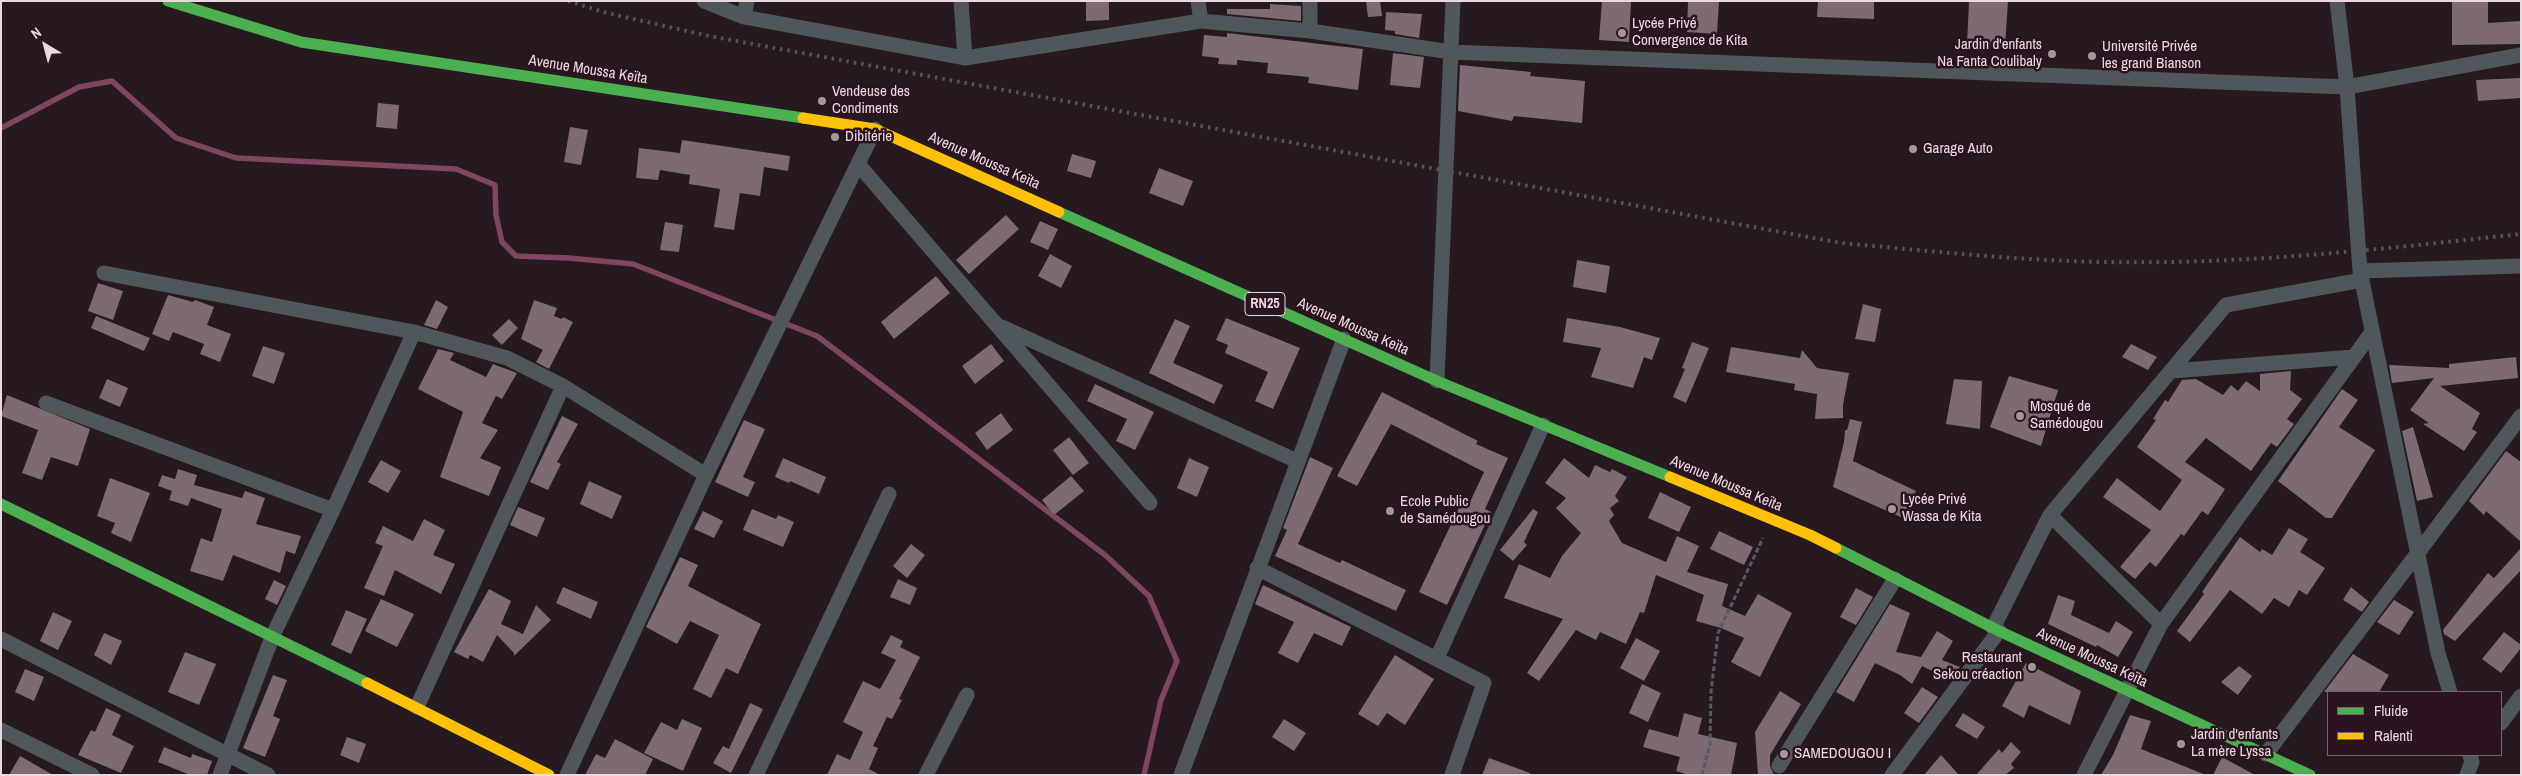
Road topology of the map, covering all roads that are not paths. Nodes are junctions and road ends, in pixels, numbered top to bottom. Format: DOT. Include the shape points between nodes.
graph roads {
  1 [pos="168,1"];
  2 [pos="704,1"];
  3 [pos="747,1"];
  4 [pos="961,1"];
  5 [pos="1198,1"];
  6 [pos="1310,1"];
  7 [pos="1453,1"];
  8 [pos="2337,1"];
  9 [pos="744,17"];
  10 [pos="1201,21"];
  11 [pos="1310,31"];
  12 [pos="1451,52"];
  13 [pos="2521,55"];
  14 [pos="965,58"];
  15 [pos="2347,87"];
  16 [pos="875,129"];
  17 [pos="858,164"];
  18 [pos="2521,266"];
  19 [pos="104,273"];
  20 [pos="2361,276"];
  21 [pos="997,325"];
  22 [pos="414,332"];
  23 [pos="2372,332"];
  24 [pos="1344,339"];
  25 [pos="2354,357"];
  26 [pos="2171,371"];
  27 [pos="1437,381"];
  28 [pos="563,386"];
  29 [pos="46,402"];
  30 [pos="2521,416"];
  31 [pos="1543,425"];
  32 [pos="1297,461"];
  33 [pos="706,475"];
  34 [pos="889,494"];
  35 [pos="1150,503"];
  36 [pos="1,504"];
  37 [pos="333,510"];
  38 [pos="2050,515"];
  39 [pos="2417,553"];
  40 [pos="1257,568"];
  41 [pos="1896,579"];
  42 [pos="2161,624"];
  43 [pos="1996,630"];
  44 [pos="273,635"];
  45 [pos="1,639"];
  46 [pos="1437,658"];
  47 [pos="2126,690"];
  48 [pos="2450,691"];
  49 [pos="967,695"];
  50 [pos="2521,696"];
  51 [pos="416,707"];
  52 [pos="2502,722"];
  53 [pos="1,730"];
  54 [pos="228,754"];
  55 [pos="2266,754"];
  56 [pos="1780,766"];
  57 [pos="92,775"];
  58 [pos="220,775"];
  59 [pos="268,775"];
  60 [pos="549,775"];
  61 [pos="567,775"];
  62 [pos="756,775"];
  63 [pos="926,775"];
  64 [pos="1181,775"];
  65 [pos="1452,775"];
  66 [pos="1892,775"];
  67 [pos="2084,775"];
  68 [pos="2310,775"];
  1 -- 16 [label="main road, Avenue Moussa Keïta / RN25" via="301,42"];
  2 -- 9 [label="street"];
  3 -- 9 [label="street"];
  4 -- 14 [label="street"];
  5 -- 10 [label="street"];
  6 -- 11 [label="street"];
  7 -- 12 [label="street"];
  8 -- 15 [label="street"];
  9 -- 14 [label="street"];
  10 -- 11 [label="street"];
  10 -- 14 [label="street"];
  11 -- 12 [label="street"];
  12 -- 15 [label="street"];
  12 -- 27 [label="street"];
  13 -- 15 [label="street"];
  15 -- 20 [label="street"];
  16 -- 17 [label="street"];
  16 -- 24 [label="main road, Avenue Moussa Keïta / RN25"];
  17 -- 21 [label="street"];
  17 -- 33 [label="street"];
  18 -- 20 [label="street"];
  19 -- 22 [label="street"];
  20 -- 23 [label="street"];
  20 -- 26 [label="street" via="2226,305"];
  21 -- 32 [label="street"];
  21 -- 35 [label="street"];
  22 -- 28 [label="street" via="507,358"];
  22 -- 37 [label="street"];
  23 -- 25 [label="street"];
  23 -- 39 [label="street"];
  24 -- 27 [label="main road, Avenue Moussa Keïta / RN25"];
  24 -- 32 [label="street"];
  25 -- 26 [label="street"];
  25 -- 42 [label="street"];
  26 -- 38 [label="street"];
  27 -- 31 [label="main road, Avenue Moussa Keïta / RN25"];
  28 -- 33 [label="street"];
  28 -- 51 [label="street"];
  29 -- 37 [label="street"];
  30 -- 39 [label="street"];
  31 -- 41 [label="main road, Avenue Moussa Keïta / RN25" via="1810,535"];
  31 -- 46 [label="street"];
  32 -- 40 [label="street"];
  33 -- 61 [label="street"];
  34 -- 62 [label="street"];
  36 -- 44 [label="main road"];
  37 -- 44 [label="street"];
  38 -- 42 [label="street"];
  38 -- 43 [label="street"];
  39 -- 48 [label="street" via="2438,653"];
  39 -- 55 [label="street"];
  40 -- 46 [label="street"];
  40 -- 64 [label="street"];
  41 -- 43 [label="main road, Avenue Moussa Keïta / RN25"];
  41 -- 56 [label="street"];
  42 -- 47 [label="street"];
  43 -- 47 [label="main road, Avenue Moussa Keïta / RN25"];
  43 -- 66 [label="street"];
  44 -- 51 [label="main road"];
  44 -- 54 [label="street"];
  45 -- 54 [label="street"];
  46 -- 65 [label="street" via="1484,683"];
  47 -- 55 [label="main road, Avenue Moussa Keïta / RN25"];
  47 -- 67 [label="street"];
  49 -- 63 [label="street"];
  50 -- 52 [label="street"];
  51 -- 60 [label="main road"];
  53 -- 57 [label="street"];
  54 -- 58 [label="street"];
  54 -- 59 [label="street"];
  55 -- 68 [label="main road, Avenue Moussa Keïta / RN25"];
}
